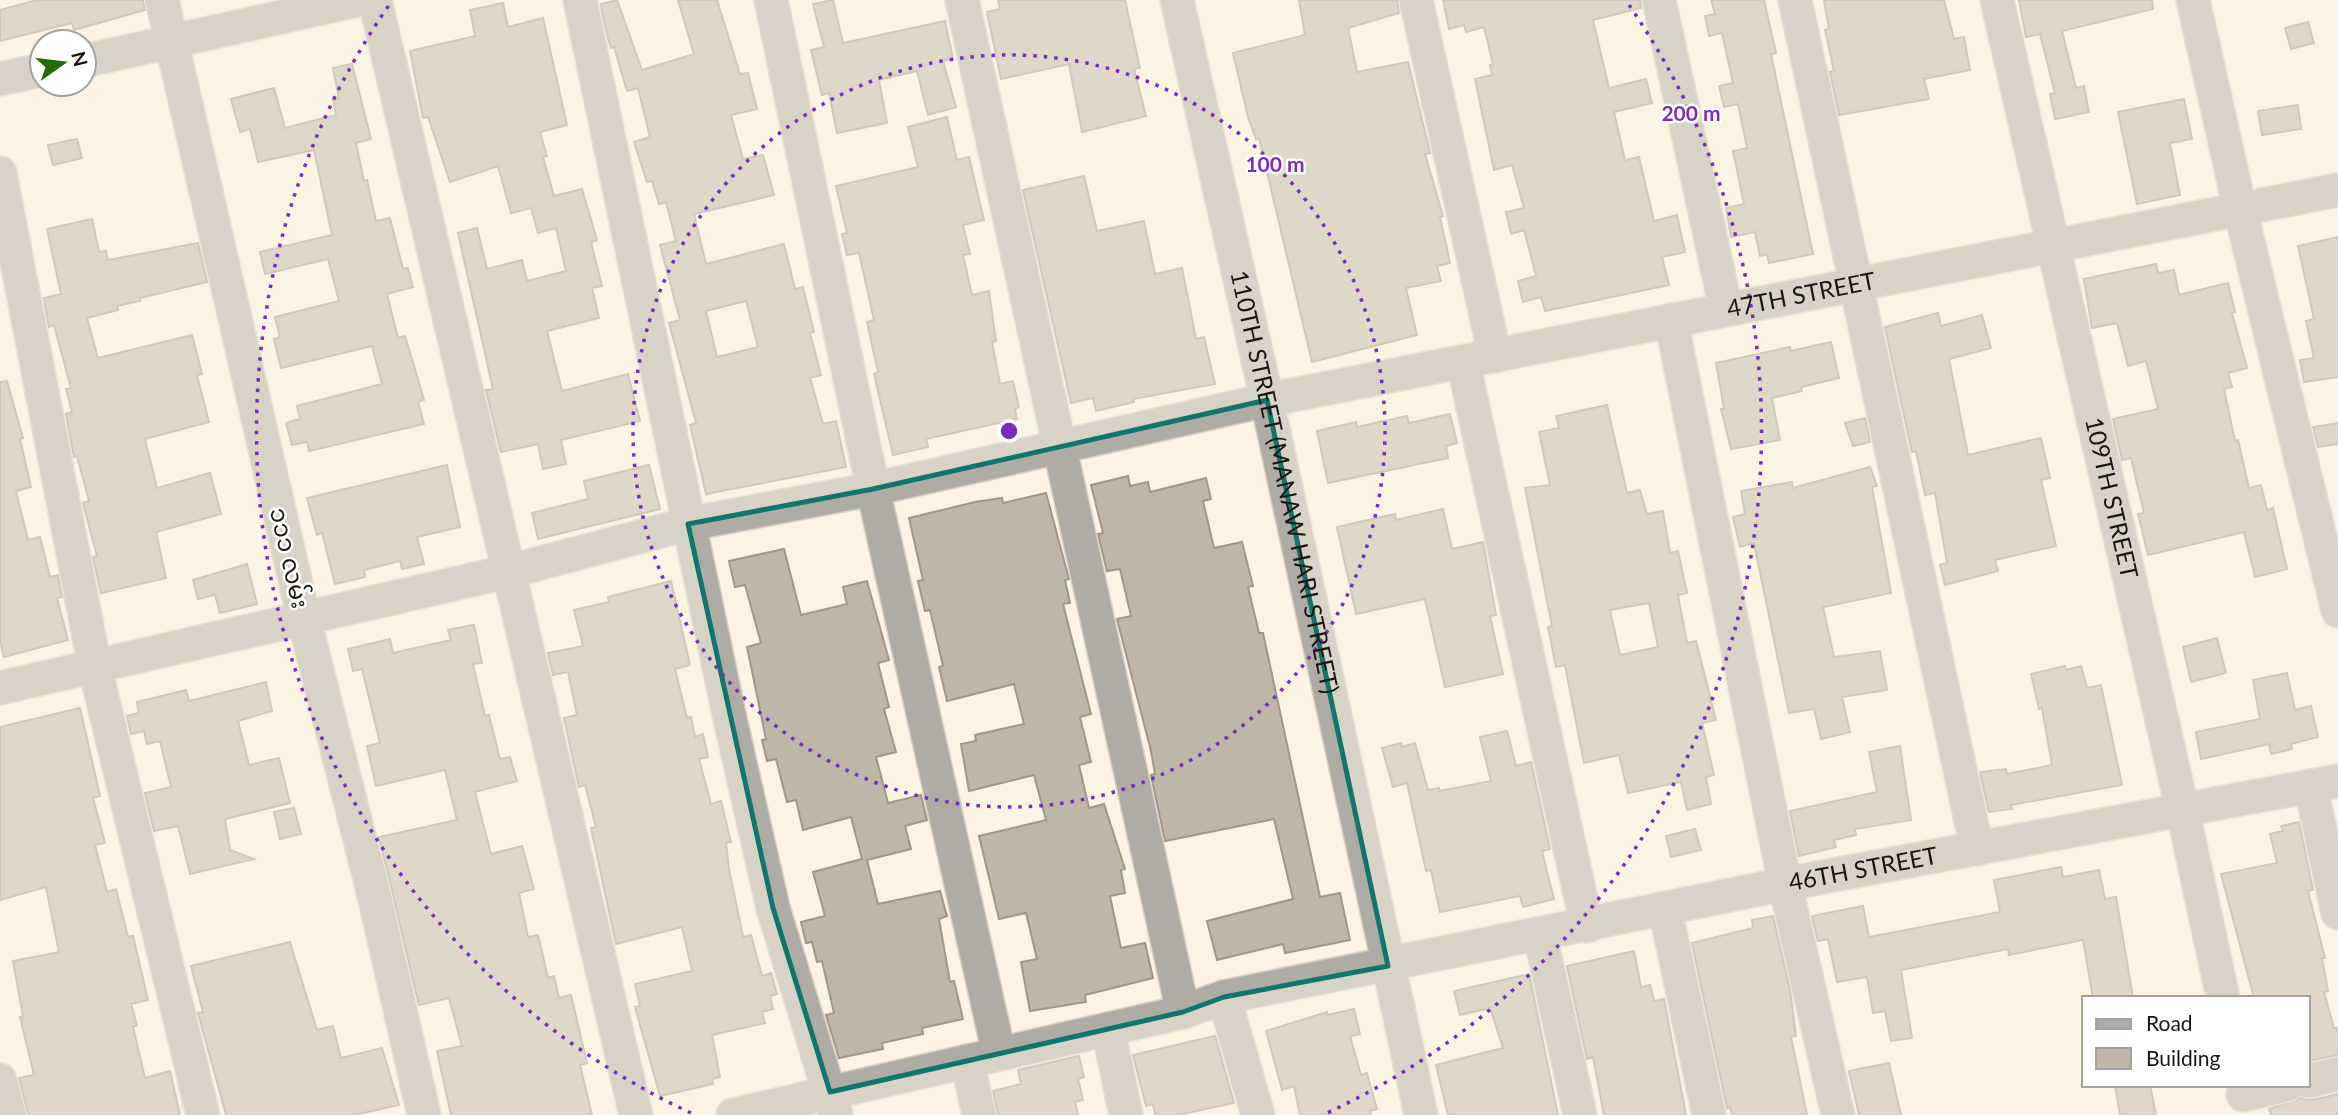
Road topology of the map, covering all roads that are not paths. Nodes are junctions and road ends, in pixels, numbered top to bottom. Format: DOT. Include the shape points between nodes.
graph roads {
  1 [pos="162,0"];
  2 [pos="358,0"];
  3 [pos="375,0"];
  4 [pos="580,0"];
  5 [pos="771,0"];
  6 [pos="962,0"];
  7 [pos="1177,0"];
  8 [pos="1416,0"];
  9 [pos="1659,0"];
  10 [pos="1795,0"];
  11 [pos="1997,0"];
  12 [pos="2193,0"];
  13 [pos="170,42"];
  14 [pos="98,58"];
  15 [pos="28,73"];
  16 [pos="0,79"];
  17 [pos="0,173"];
  18 [pos="2338,190"];
  19 [pos="2240,209"];
  20 [pos="2053,245"];
  21 [pos="1857,283"];
  22 [pos="1726,309"];
  23 [pos="1671,320"];
  24 [pos="1479,359"];
  25 [pos="1267,400"];
  26 [pos="1060,449"];
  27 [pos="873,489"];
  28 [pos="688,524"];
  29 [pos="510,571"];
  30 [pos="2338,611"];
  31 [pos="304,620"];
  32 [pos="95,668"];
  33 [pos="0,688"];
  34 [pos="2325,784"];
  35 [pos="2183,811"];
  36 [pos="1977,849"];
  37 [pos="1786,884"];
  38 [pos="1665,909"];
  39 [pos="2338,913"];
  40 [pos="1587,926"];
  41 [pos="1540,935"];
  42 [pos="1388,966"];
  43 [pos="2223,996"];
  44 [pos="1224,997"];
  45 [pos="1183,1012"];
  46 [pos="1108,1029"];
  47 [pos="999,1054"];
  48 [pos="967,1061"];
  49 [pos="2338,1074"];
  50 [pos="0,1080"];
  51 [pos="2310,1081"];
  52 [pos="2280,1087"];
  53 [pos="2244,1098"];
  54 [pos="833,1103"];
  55 [pos="9,1115"];
  56 [pos="203,1115"];
  57 [pos="424,1115"];
  58 [pos="636,1115"];
  59 [pos="733,1115"];
  60 [pos="979,1115"];
  61 [pos="1126,1115"];
  62 [pos="1258,1115"];
  63 [pos="1421,1115"];
  64 [pos="1580,1115"];
  65 [pos="1709,1115"];
  66 [pos="1838,1115"];
  1 -- 13 [label="street, ၁၁၁ လမ်း"];
  2 -- 13 [label="street"];
  3 -- 29 [label="street"];
  4 -- 28 [label="street"];
  5 -- 27 [label="street"];
  6 -- 26 [label="street"];
  7 -- 25 [label="street, 110TH STREET (MANAW HARI STREET)"];
  8 -- 24 [label="street"];
  9 -- 22 [label="street"];
  10 -- 21 [label="street"];
  11 -- 20 [label="street, 109TH STREET"];
  12 -- 19 [label="street"];
  13 -- 14 [label="street"];
  13 -- 31 [label="street, ၁၁၁ လမ်း"];
  15 -- 16 [label="street"];
  17 -- 32 [label="street"];
  18 -- 19 [label="street, 47TH STREET"];
  19 -- 20 [label="street, 47TH STREET"];
  19 -- 30 [label="street"];
  20 -- 21 [label="street, 47TH STREET"];
  20 -- 35 [label="street, 109TH STREET"];
  21 -- 22 [label="street, 47TH STREET"];
  21 -- 36 [label="street"];
  22 -- 23 [label="street, 47TH STREET"];
  23 -- 24 [label="street, 47TH STREET"];
  23 -- 37 [label="street"];
  24 -- 25 [label="street, 47TH STREET"];
  24 -- 40 [label="street"];
  25 -- 26 [label="street, 47TH STREET"];
  25 -- 42 [label="street, 110TH STREET (MANAW HARI STREET)"];
  26 -- 27 [label="street, 47TH STREET"];
  26 -- 45 [label="street"];
  27 -- 28 [label="street, 47TH STREET"];
  27 -- 47 [label="street"];
  28 -- 29 [label="street, 47TH STREET"];
  28 -- 54 [label="street" via="773,908"];
  29 -- 31 [label="street, 47TH STREET"];
  29 -- 58 [label="street"];
  31 -- 32 [label="street, 47TH STREET"];
  31 -- 57 [label="street, ၁၁၁ လမ်း"];
  32 -- 33 [label="street, 47TH STREET"];
  32 -- 56 [label="street"];
  34 -- 35 [label="street, 46TH STREET"];
  34 -- 39 [label="street"];
  35 -- 36 [label="street, 46TH STREET"];
  35 -- 43 [label="street, 109TH STREET"];
  36 -- 37 [label="street, 46TH STREET"];
  37 -- 38 [label="street, 46TH STREET"];
  37 -- 66 [label="street"];
  38 -- 40 [label="street, 46TH STREET"];
  38 -- 65 [label="street"];
  40 -- 41 [label="street, 46TH STREET"];
  41 -- 42 [label="street, 46TH STREET"];
  41 -- 64 [label="street"];
  42 -- 44 [label="street, 46TH STREET"];
  42 -- 63 [label="street, 110TH STREET (MANAW HARI STREET)"];
  44 -- 45 [label="street, 46TH STREET"];
  44 -- 62 [label="street"];
  45 -- 46 [label="street, 46TH STREET"];
  46 -- 47 [label="street, 46TH STREET"];
  46 -- 61 [label="street"];
  47 -- 48 [label="street, 46TH STREET"];
  48 -- 54 [label="street, 46TH STREET"];
  48 -- 60 [label="street"];
  49 -- 51 [label="street"];
  50 -- 55 [label="street"];
  52 -- 53 [label="street"];
  54 -- 59 [label="street, 46TH STREET"];
}
